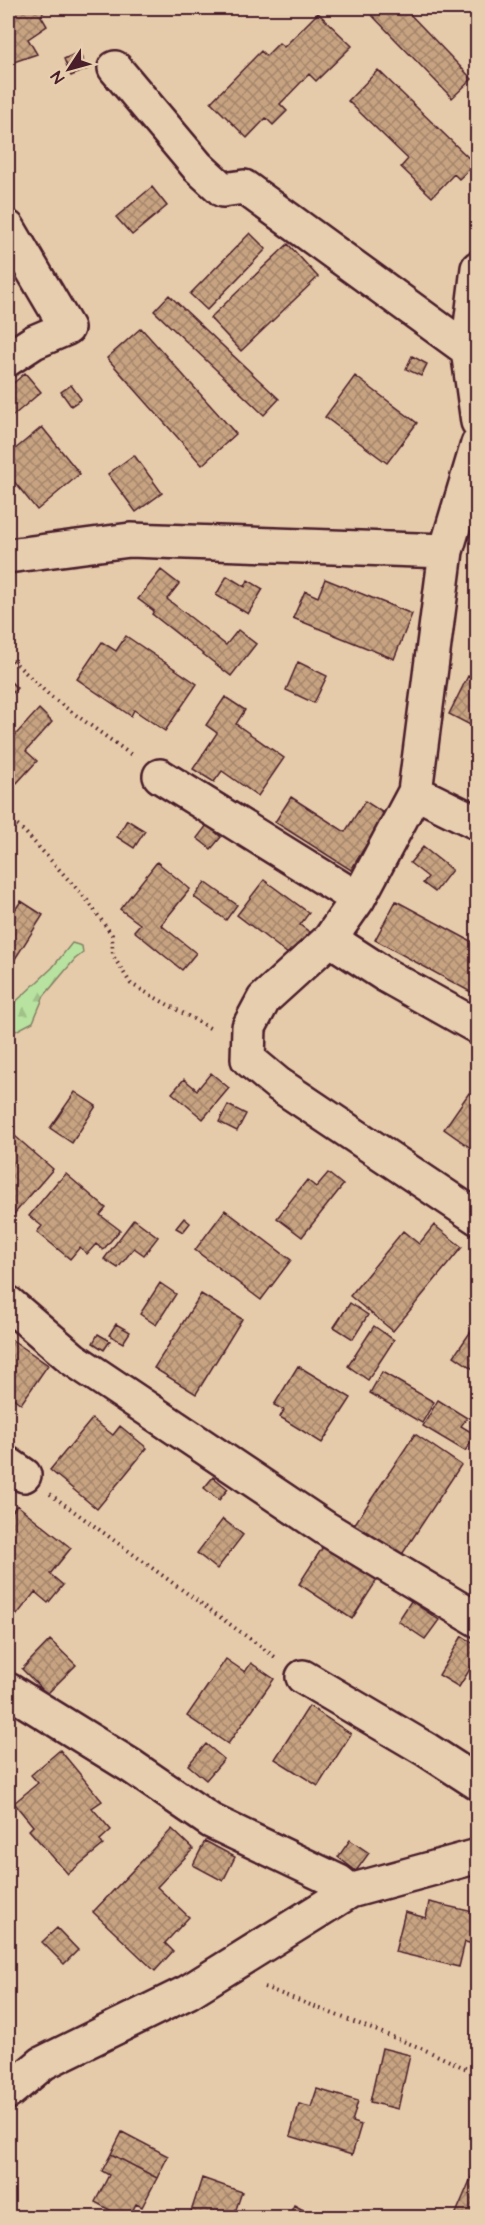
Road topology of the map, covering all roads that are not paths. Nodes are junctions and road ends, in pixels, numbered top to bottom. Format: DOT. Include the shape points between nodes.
graph roads {
  1 [pos="115,68"];
  2 [pos="8,228"];
  3 [pos="477,268"];
  4 [pos="468,350"];
  5 [pos="8,359"];
  6 [pos="477,422"];
  7 [pos="477,444"];
  8 [pos="446,551"];
  9 [pos="8,556"];
  10 [pos="160,776"];
  11 [pos="415,792"];
  12 [pos="477,823"];
  13 [pos="358,898"];
  14 [pos="330,939"];
  15 [pos="477,1027"];
  16 [pos="477,1218"];
  17 [pos="8,1303"];
  18 [pos="477,1620"];
  19 [pos="303,1677"];
  20 [pos="8,1690"];
  21 [pos="477,1783"];
  22 [pos="477,1856"];
  23 [pos="350,1891"];
  24 [pos="8,2092"];
  1 -- 4 [label="street" via="198,167 223,190 244,187"];
  2 -- 5 [label="street" via="67,328"];
  3 -- 4 [label="street"];
  4 -- 6 [label="street"];
  7 -- 8 [label="street"];
  8 -- 9 [label="street" via="129,540"];
  8 -- 11 [label="street"];
  10 -- 13 [label="street"];
  11 -- 12 [label="street"];
  11 -- 13 [label="street"];
  13 -- 14 [label="street"];
  14 -- 15 [label="street"];
  14 -- 16 [label="street" via="264,999 249,1027 248,1059 278,1084"];
  17 -- 18 [label="street" via="73,1359 325,1528"];
  19 -- 21 [label="street"];
  20 -- 23 [label="street" via="211,1821 339,1882"];
  22 -- 23 [label="street"];
  23 -- 24 [label="street" via="188,1992 42,2063"];
}
